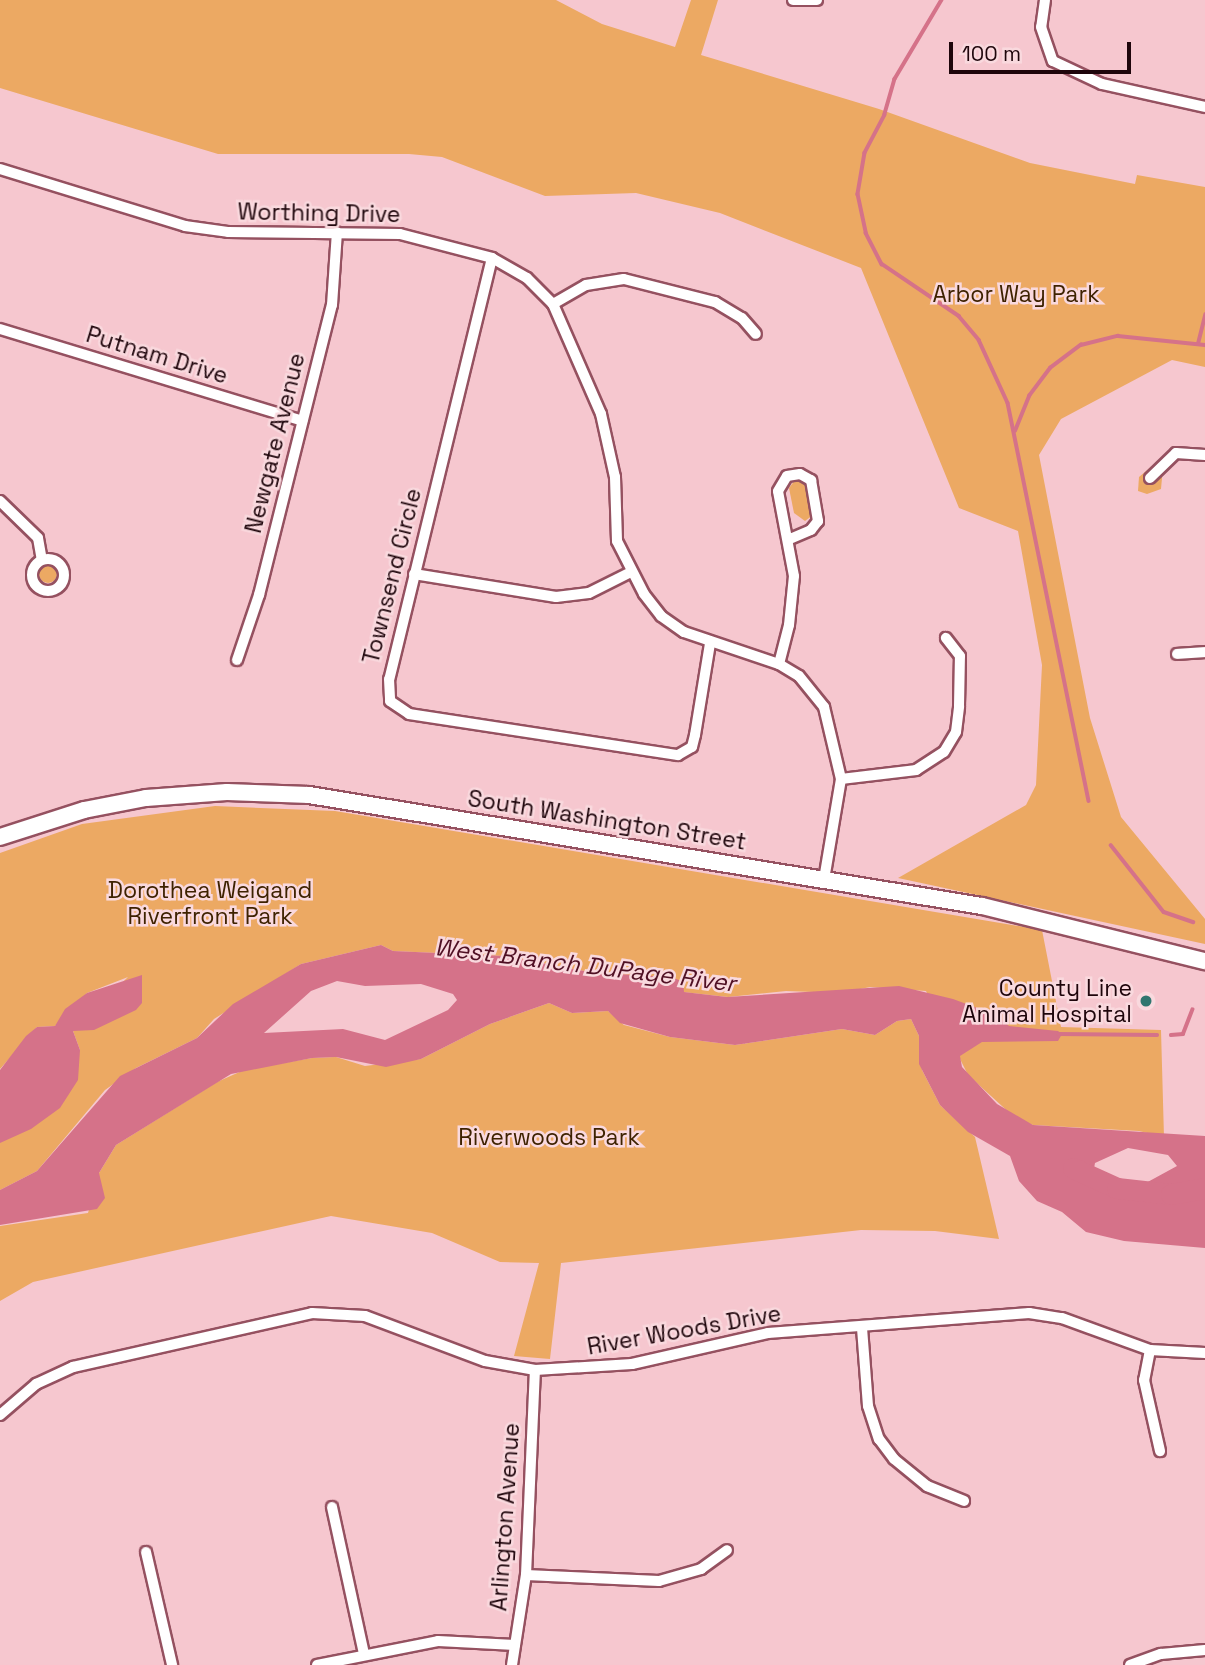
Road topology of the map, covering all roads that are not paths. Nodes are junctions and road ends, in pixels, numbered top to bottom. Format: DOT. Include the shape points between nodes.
graph roads {
  1 [pos="793,0"];
  2 [pos="817,0"];
  3 [pos="1045,0"];
  4 [pos="1205,107"];
  5 [pos="0,169"];
  6 [pos="337,232"];
  7 [pos="492,258"];
  8 [pos="553,304"];
  9 [pos="0,329"];
  10 [pos="757,334"];
  11 [pos="302,421"];
  12 [pos="1205,455"];
  13 [pos="1150,478"];
  14 [pos="0,501"];
  15 [pos="790,538"];
  16 [pos="42,559"];
  17 [pos="629,573"];
  18 [pos="414,574"];
  19 [pos="946,638"];
  20 [pos="710,643"];
  21 [pos="1205,653"];
  22 [pos="1177,654"];
  23 [pos="237,660"];
  24 [pos="779,664"];
  25 [pos="841,779"];
  26 [pos="0,837"];
  27 [pos="824,879"];
  28 [pos="1205,961"];
  29 [pos="862,1328"];
  30 [pos="1150,1350"];
  31 [pos="1205,1353"];
  32 [pos="535,1370"];
  33 [pos="0,1415"];
  34 [pos="1160,1451"];
  35 [pos="964,1501"];
  36 [pos="332,1507"];
  37 [pos="727,1550"];
  38 [pos="146,1552"];
  39 [pos="526,1575"];
  40 [pos="515,1645"];
  41 [pos="1205,1650"];
  42 [pos="364,1654"];
  43 [pos="172,1665"];
  44 [pos="317,1665"];
  45 [pos="512,1665"];
  46 [pos="1130,1665"];
  1 -- 2 [label="street"];
  3 -- 4 [label="street" via="1041,27 1053,61 1102,84"];
  5 -- 6 [label="street, Worthing Drive" via="185,226 228,232"];
  6 -- 7 [label="street, Worthing Drive" via="400,234"];
  6 -- 11 [label="street, Newgate Avenue" via="332,305"];
  7 -- 8 [label="street, Worthing Drive" via="527,278"];
  7 -- 18 [label="street, Townsend Circle"];
  8 -- 10 [label="street" via="586,285 624,279 715,302 742,318"];
  8 -- 17 [label="street, Worthing Drive" via="608,434 617,541"];
  9 -- 11 [label="street, Putnam Drive"];
  11 -- 23 [label="street, Newgate Avenue" via="256,607"];
  12 -- 13 [label="street" via="1176,453"];
  14 -- 16 [label="street" via="38,538"];
  15 -- 15 [label="street" via="811,530 818,520 811,480 800,474 788,477 778,491"];
  15 -- 24 [label="street" via="794,595"];
  17 -- 18 [label="street" via="589,593 556,597"];
  17 -- 20 [label="street, Worthing Drive" via="661,616"];
  18 -- 20 [label="street, Townsend Circle" via="387,690 394,707 409,714 678,755 692,747"];
  19 -- 25 [label="street" via="960,656 960,706 956,732 944,752 916,770"];
  20 -- 24 [label="street, Worthing Drive"];
  21 -- 22 [label="street"];
  24 -- 25 [label="street, Worthing Drive" via="806,682 824,707"];
  25 -- 27 [label="street, Worthing Drive"];
  26 -- 27 [label="main road, South Washington Street" via="84,810 146,798 268,792 357,802"];
  27 -- 28 [label="main road, South Washington Street" via="982,906"];
  29 -- 30 [label="street, River Woods Drive" via="1046,1315"];
  29 -- 32 [label="street, River Woods Drive" via="768,1334 632,1364"];
  29 -- 35 [label="street" via="868,1406 879,1439 894,1459 927,1486"];
  30 -- 31 [label="street, River Woods Drive"];
  30 -- 34 [label="street" via="1144,1380"];
  32 -- 33 [label="street, River Woods Drive" via="485,1360 365,1316 312,1313 73,1367 36,1384"];
  32 -- 39 [label="street, Arlington Avenue"];
  36 -- 42 [label="street"];
  37 -- 39 [label="street" via="701,1569 659,1581"];
  38 -- 43 [label="street"];
  39 -- 40 [label="street, Arlington Avenue"];
  40 -- 42 [label="street" via="438,1641"];
  40 -- 45 [label="street, Arlington Avenue"];
  41 -- 46 [label="street" via="1161,1654"];
  42 -- 44 [label="street"];
}
